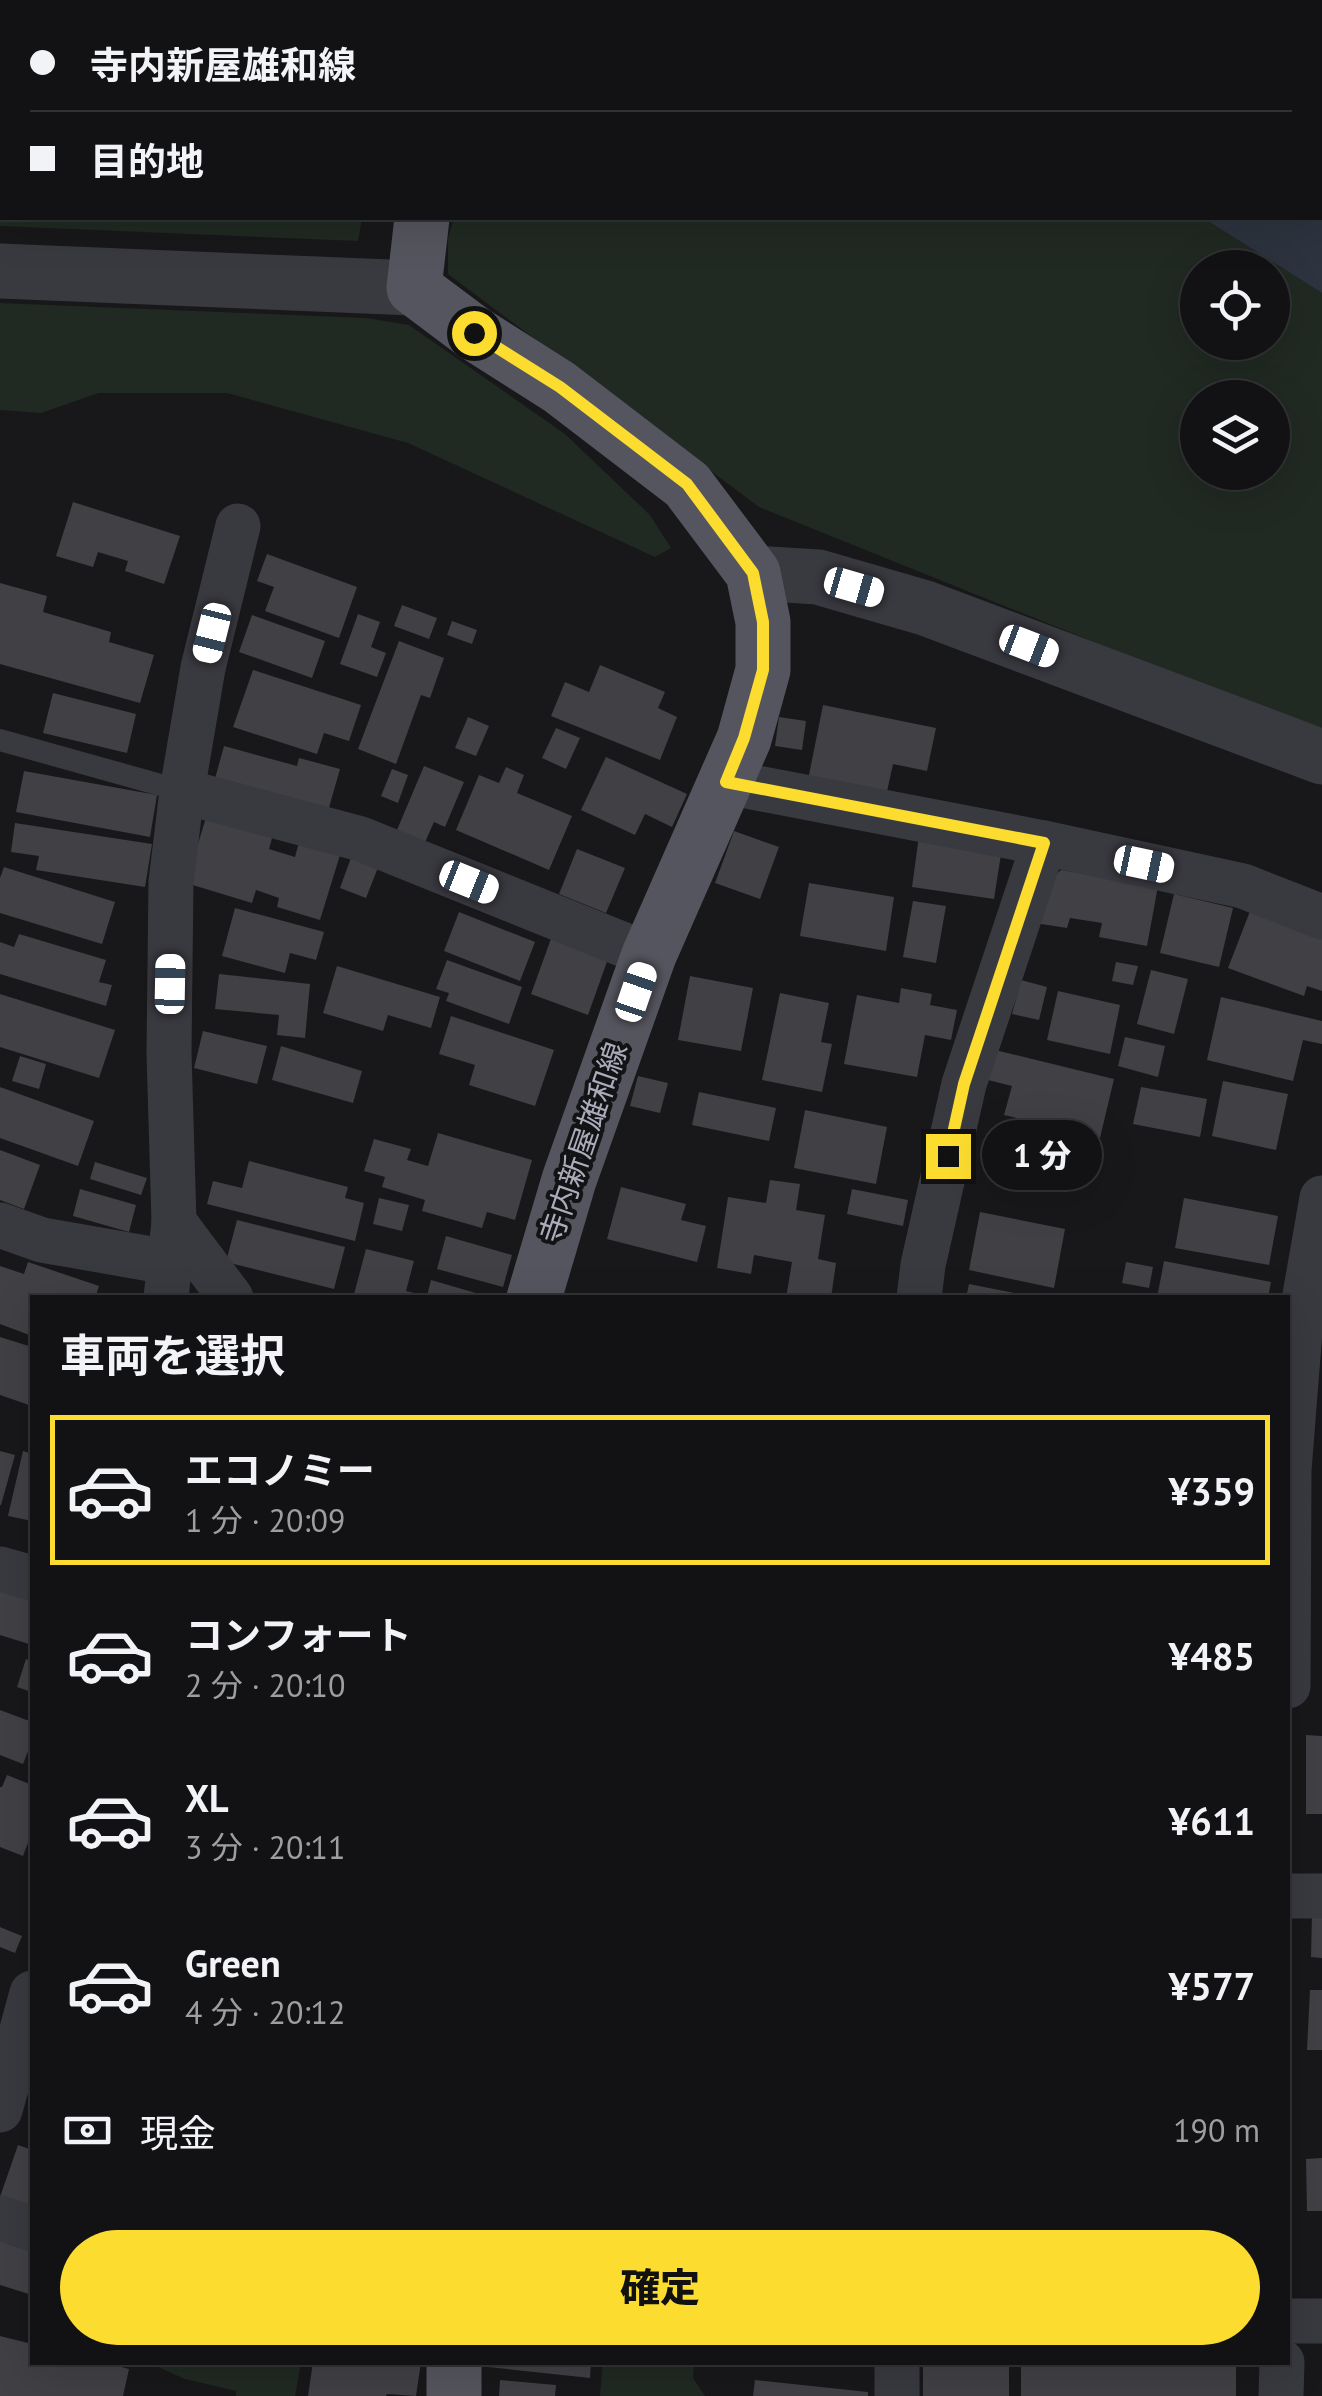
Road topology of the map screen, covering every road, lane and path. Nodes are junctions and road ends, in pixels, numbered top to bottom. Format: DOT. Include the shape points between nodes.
graph roads {
  1 [pos="421,223"];
  2 [pos="0,272"];
  3 [pos="414,288"];
  4 [pos="238,526"];
  5 [pos="753,573"];
  6 [pos="0,740"];
  7 [pos="1322,757"];
  8 [pos="726,782"];
  9 [pos="182,791"];
  10 [pos="1044,843"];
  11 [pos="1322,917"];
  12 [pos="649,955"];
  13 [pos="1322,1198"];
  14 [pos="0,1225"];
  15 [pos="169,1261"];
  16 [pos="226,1295"];
  17 [pos="542,1295"];
  18 [pos="919,1295"];
  19 [pos="1290,1448"];
  20 [pos="1290,1470"];
  21 [pos="1322,1478"];
  22 [pos="0,1569"];
  23 [pos="30,1577"];
  24 [pos="1290,1896"];
  25 [pos="1322,1896"];
  26 [pos="30,1998"];
  27 [pos="7,2050"];
  28 [pos="0,2110"];
  29 [pos="0,2218"];
  30 [pos="30,2228"];
  31 [pos="1322,2320"];
  32 [pos="1290,2321"];
  33 [pos="454,2365"];
  34 [pos="897,2365"];
  35 [pos="1282,2365"];
  36 [pos="454,2396"];
  37 [pos="898,2396"];
  38 [pos="1281,2396"];
  1 -- 3 [label="main road"];
  2 -- 3 [label="street"];
  3 -- 5 [label="main road, 寺内新屋雄和線" via="687,484"];
  4 -- 9 [label="street"];
  5 -- 7 [label="street" via="818,576 925,608"];
  5 -- 8 [label="main road, 寺内新屋雄和線" via="763,670"];
  6 -- 9 [label="lane"];
  8 -- 10 [label="street"];
  8 -- 12 [label="main road, 寺内新屋雄和線"];
  9 -- 12 [label="street" via="360,838"];
  9 -- 15 [label="street" via="171,882"];
  10 -- 11 [label="street" via="1243,886"];
  10 -- 18 [label="street" via="964,1084"];
  12 -- 17 [label="main road, 寺内新屋雄和線" via="568,1180"];
  13 -- 19 [label="street"];
  14 -- 15 [label="street" via="42,1240"];
  15 -- 16 [label="street"];
  20 -- 21 [label="street"];
  22 -- 23 [label="street"];
  24 -- 25 [label="street"];
  26 -- 27 [label="street"];
  27 -- 28 [label="street"];
  29 -- 30 [label="street"];
  31 -- 32 [label="street"];
  33 -- 36 [label="main road"];
  34 -- 37 [label="street"];
  35 -- 38 [label="street"];
}
